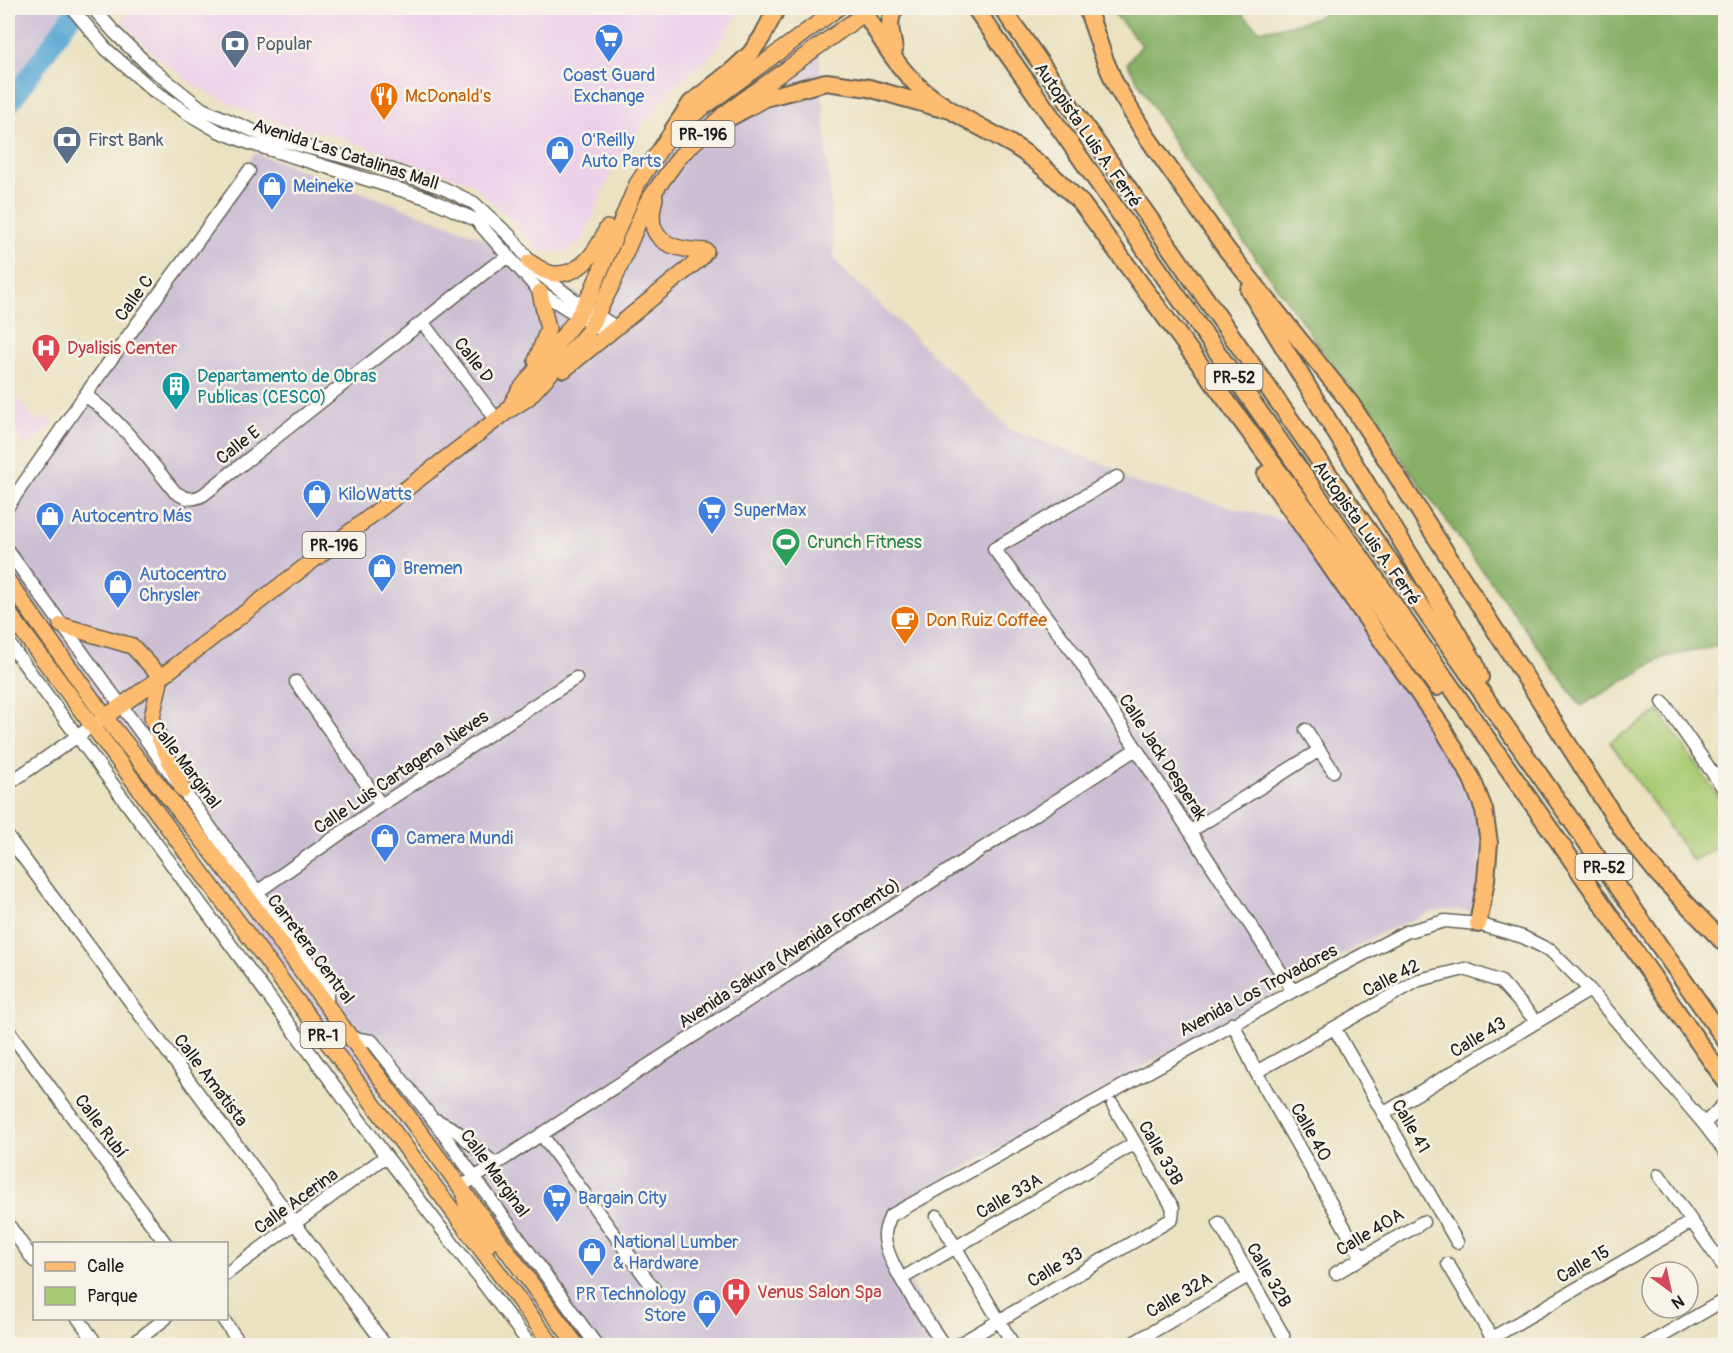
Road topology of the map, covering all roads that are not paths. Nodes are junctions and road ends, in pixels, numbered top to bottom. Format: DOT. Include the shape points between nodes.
graph roads {
  1 [pos="72,8"];
  2 [pos="93,8"];
  3 [pos="777,8"];
  4 [pos="838,8"];
  5 [pos="895,8"];
  6 [pos="975,8"];
  7 [pos="1002,8"];
  8 [pos="1087,8"];
  9 [pos="866,9"];
  10 [pos="896,60"];
  11 [pos="950,111"];
  12 [pos="673,130"];
  13 [pos="707,130"];
  14 [pos="249,171"];
  15 [pos="637,183"];
  16 [pos="659,186"];
  17 [pos="1227,250"];
  18 [pos="510,257"];
  19 [pos="529,261"];
  20 [pos="540,292"];
  21 [pos="1154,303"];
  22 [pos="581,310"];
  23 [pos="595,320"];
  24 [pos="422,322"];
  25 [pos="613,332"];
  26 [pos="531,387"];
  27 [pos="85,396"];
  28 [pos="502,416"];
  29 [pos="1117,477"];
  30 [pos="8,506"];
  31 [pos="8,551"];
  32 [pos="8,581"];
  33 [pos="8,612"];
  34 [pos="61,625"];
  35 [pos="8,642"];
  36 [pos="162,677"];
  37 [pos="576,678"];
  38 [pos="296,682"];
  39 [pos="1489,701"];
  40 [pos="1663,702"];
  41 [pos="121,707"];
  42 [pos="105,717"];
  43 [pos="91,727"];
  44 [pos="1306,730"];
  45 [pos="77,736"];
  46 [pos="1492,748"];
  47 [pos="1136,749"];
  48 [pos="1318,751"];
  49 [pos="1333,771"];
  50 [pos="8,784"];
  51 [pos="183,790"];
  52 [pos="1725,792"];
  53 [pos="381,805"];
  54 [pos="1191,831"];
  55 [pos="174,836"];
  56 [pos="8,837"];
  57 [pos="253,895"];
  58 [pos="1478,924"];
  59 [pos="1725,945"];
  60 [pos="1590,990"];
  61 [pos="1293,991"];
  62 [pos="1537,1022"];
  63 [pos="1233,1023"];
  64 [pos="1335,1029"];
  65 [pos="8,1030"];
  66 [pos="1723,1037"];
  67 [pos="352,1038"];
  68 [pos="1256,1072"];
  69 [pos="1725,1082"];
  70 [pos="1725,1102"];
  71 [pos="1113,1105"];
  72 [pos="1383,1114"];
  73 [pos="431,1117"];
  74 [pos="387,1121"];
  75 [pos="1704,1124"];
  76 [pos="541,1134"];
  77 [pos="1135,1143"];
  78 [pos="1725,1153"];
  79 [pos="386,1156"];
  80 [pos="495,1164"];
  81 [pos="1659,1175"];
  82 [pos="475,1177"];
  83 [pos="462,1186"];
  84 [pos="937,1216"];
  85 [pos="1172,1219"];
  86 [pos="1423,1222"];
  87 [pos="1691,1222"];
  88 [pos="1219,1223"];
  89 [pos="8,1224"];
  90 [pos="295,1224"];
  91 [pos="165,1242"];
  92 [pos="1457,1242"];
  93 [pos="956,1248"];
  94 [pos="1362,1258"];
  95 [pos="33,1260"];
  96 [pos="1448,1264"];
  97 [pos="495,1268"];
  98 [pos="1725,1270"];
  99 [pos="228,1273"];
  100 [pos="1336,1273"];
  101 [pos="1248,1276"];
  102 [pos="901,1279"];
  103 [pos="654,1289"];
  104 [pos="1725,1299"];
  105 [pos="79,1320"];
  106 [pos="163,1320"];
  107 [pos="223,1320"];
  108 [pos="999,1321"];
  109 [pos="1495,1342"];
  110 [pos="98,1346"];
  111 [pos="130,1346"];
  112 [pos="242,1346"];
  113 [pos="386,1346"];
  114 [pos="531,1346"];
  115 [pos="553,1346"];
  116 [pos="577,1346"];
  117 [pos="597,1346"];
  118 [pos="944,1346"];
  119 [pos="956,1346"];
  120 [pos="1014,1346"];
  121 [pos="1128,1346"];
  122 [pos="1284,1346"];
  123 [pos="1645,1346"];
  1 -- 18 [label="street, Avenida Las Catalinas Mall" via="106,49 154,91 218,131 448,207 476,220"];
  2 -- 19 [label="street, Avenida Las Catalinas Mall" via="151,68 202,109 268,137 387,168 443,188 474,203 510,236"];
  3 -- 12 [label="highway" via="751,53 691,103"];
  4 -- 12 [label="main road, PR-196"];
  5 -- 10 [label="highway" via="889,25"];
  6 -- 46 [label="highway, Autopista Luis A. Ferré / PR-52"];
  7 -- 39 [label="highway, Autopista Luis A. Ferré / PR-52"];
  8 -- 17 [label="highway" via="1116,86"];
  9 -- 10 [label="highway"];
  9 -- 13 [label="main road, PR-196"];
  10 -- 11 [label="highway" via="920,88"];
  11 -- 13 [label="highway" via="869,88 826,82 765,98"];
  11 -- 21 [label="highway" via="1051,172 1082,204"];
  12 -- 15 [label="main road, PR-196"];
  13 -- 16 [label="main road, PR-196" via="680,156"];
  14 -- 27 [label="street, Calle C"];
  15 -- 19 [label="main road" via="612,217 592,256 581,265 555,274"];
  15 -- 22 [label="main road, PR-196"];
  16 -- 23 [label="main road, PR-196" via="647,202"];
  16 -- 25 [label="main road" via="651,214 659,236 670,247 706,251"];
  17 -- 39 [label="highway" via="1470,654"];
  17 -- 59 [label="highway" via="1351,404 1624,832"];
  18 -- 20 [label="street, Avenida Las Catalinas Mall"];
  18 -- 24 [label="street, Calle E"];
  19 -- 22 [label="street, Avenida Las Catalinas Mall"];
  20 -- 22 [label="street, Avenida Las Catalinas Mall"];
  20 -- 26 [label="main road" via="548,329"];
  21 -- 46 [label="highway" via="1452,708"];
  21 -- 58 [label="highway" via="1195,371 1442,727 1472,778 1484,810 1489,843"];
  22 -- 23 [label="street, Avenida Las Catalinas Mall"];
  22 -- 26 [label="main road, PR-196"];
  23 -- 25 [label="street, Avenida Las Catalinas Mall"];
  23 -- 26 [label="main road, PR-196" via="587,333"];
  24 -- 27 [label="street, Calle E" via="193,500 175,492 122,426"];
  24 -- 28 [label="street, Calle D"];
  25 -- 26 [label="main road"];
  26 -- 28 [label="main road, PR-196"];
  27 -- 30 [label="street, Calle C"];
  28 -- 36 [label="main road, PR-196"];
  29 -- 47 [label="street, Calle Jack Desperak" via="994,549 1077,657"];
  31 -- 34 [label="street, Calle Marginal"];
  32 -- 42 [label="main road, Carretera Central / PR-1"];
  33 -- 43 [label="main road, PR-1"];
  34 -- 36 [label="main road" via="132,646"];
  34 -- 41 [label="street, Calle Marginal"];
  35 -- 45 [label="street"];
  36 -- 41 [label="main road, PR-196"];
  36 -- 51 [label="main road" via="152,717"];
  37 -- 53 [label="street, Calle Luis Cartagena Nieves"];
  38 -- 53 [label="street"];
  39 -- 66 [label="highway, Autopista Luis A. Ferré / PR-52"];
  40 -- 52 [label="street"];
  41 -- 42 [label="main road, PR-196"];
  41 -- 51 [label="street, Calle Marginal"];
  42 -- 43 [label="street"];
  42 -- 57 [label="main road, Carretera Central / PR-1"];
  43 -- 45 [label="street"];
  43 -- 55 [label="main road, PR-1"];
  44 -- 48 [label="street"];
  45 -- 50 [label="street"];
  45 -- 79 [label="street"];
  46 -- 69 [label="highway, Autopista Luis A. Ferré / PR-52"];
  47 -- 54 [label="street, Calle Jack Desperak"];
  47 -- 76 [label="street, Avenida Sakura (Avenida Fomento)"];
  48 -- 49 [label="street"];
  48 -- 54 [label="street"];
  51 -- 57 [label="street, Calle Marginal"];
  53 -- 57 [label="street, Calle Luis Cartagena Nieves"];
  54 -- 61 [label="street, Calle Jack Desperak"];
  55 -- 57 [label="main road" via="199,851 237,903"];
  55 -- 74 [label="main road, PR-1"];
  56 -- 90 [label="street, Calle Amatista"];
  57 -- 67 [label="main road, Carretera Central / PR-1"];
  58 -- 60 [label="street, Avenida Los Trovadores" via="1523,937 1551,951"];
  58 -- 61 [label="street, Avenida Los Trovadores" via="1444,921 1406,932"];
  60 -- 62 [label="street, Calle 43"];
  60 -- 75 [label="street, Avenida Los Trovadores"];
  61 -- 63 [label="street, Avenida Los Trovadores"];
  62 -- 64 [label="street, Calle 42" via="1501,982 1465,969 1419,980"];
  62 -- 72 [label="street, Calle 43"];
  63 -- 68 [label="street, Calle 40"];
  63 -- 102 [label="street, Avenida Los Trovadores" via="890,1216 885,1238"];
  64 -- 68 [label="street, Calle 42"];
  64 -- 72 [label="street, Calle 41"];
  65 -- 91 [label="street, Calle Rubí"];
  67 -- 73 [label="street, Calle Marginal" via="372,1041"];
  67 -- 83 [label="main road, Carretera Central / PR-1"];
  68 -- 94 [label="street, Calle 40"];
  70 -- 75 [label="street"];
  71 -- 77 [label="street, Calle 33B"];
  72 -- 92 [label="street, Calle 41"];
  73 -- 80 [label="street" via="455,1130"];
  73 -- 82 [label="street, Calle Marginal"];
  74 -- 83 [label="main road" via="417,1145 435,1169"];
  74 -- 97 [label="main road, PR-1"];
  75 -- 78 [label="street, Avenida Los Trovadores"];
  76 -- 80 [label="street, Avenida Sakura (Avenida Fomento)"];
  76 -- 103 [label="street"];
  77 -- 85 [label="street, Calle 33B" via="1173,1208"];
  77 -- 93 [label="street, Calle 33A"];
  79 -- 90 [label="street, Calle Acerina"];
  79 -- 114 [label="street"];
  80 -- 82 [label="street, Avenida Sakura (Avenida Fomento)"];
  81 -- 87 [label="street"];
  82 -- 83 [label="street, Avenida Sakura (Avenida Fomento)"];
  82 -- 117 [label="street, Calle Marginal"];
  83 -- 97 [label="main road" via="468,1212 487,1241"];
  83 -- 116 [label="main road, Carretera Central / PR-1"];
  84 -- 93 [label="street"];
  85 -- 108 [label="street, Calle 33"];
  86 -- 94 [label="street, Calle 40A"];
  87 -- 98 [label="street"];
  87 -- 109 [label="street, Calle 15"];
  88 -- 101 [label="street, Calle 32B"];
  89 -- 95 [label="street"];
  90 -- 99 [label="street, Calle Acerina"];
  90 -- 113 [label="street, Calle Amatista"];
  93 -- 102 [label="street, Calle 33A"];
  93 -- 108 [label="street"];
  94 -- 100 [label="street, Calle 40A"];
  96 -- 109 [label="street"];
  97 -- 115 [label="main road, PR-1"];
  101 -- 121 [label="street, Calle 32A"];
  101 -- 122 [label="street, Calle 32B" via="1283,1335"];
  102 -- 118 [label="street, Avenida Los Trovadores"];
  104 -- 123 [label="street"];
  105 -- 110 [label="street"];
  106 -- 111 [label="street"];
  107 -- 112 [label="street"];
  108 -- 119 [label="street, Calle 33"];
  108 -- 120 [label="street"];
}
